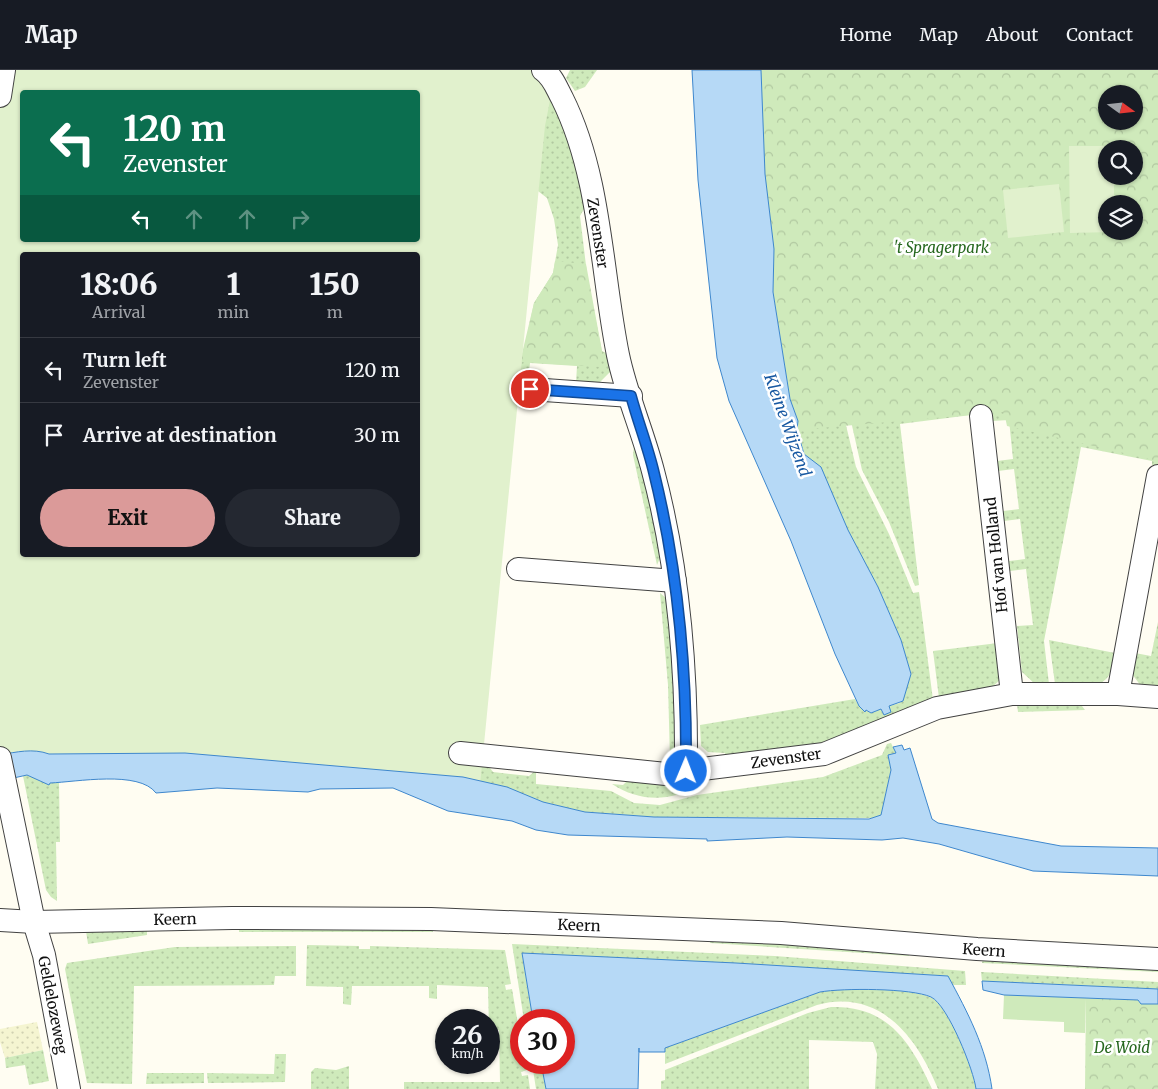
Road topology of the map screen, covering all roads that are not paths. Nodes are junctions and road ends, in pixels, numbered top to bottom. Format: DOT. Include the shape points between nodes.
graph roads {
  1 [pos="547,73"];
  2 [pos="530,389"];
  3 [pos="631,396"];
  4 [pos="981,416"];
  5 [pos="1158,476"];
  6 [pos="518,569"];
  7 [pos="675,581"];
  8 [pos="1012,694"];
  9 [pos="1118,694"];
  10 [pos="1158,698"];
  11 [pos="460,753"];
  12 [pos="0,758"];
  13 [pos="686,771"];
  14 [pos="0,920"];
  15 [pos="34,922"];
  16 [pos="1158,960"];
  17 [pos="70,1089"];
  1 -- 3 [label="street, Zevenster" via="569,113 586,157 619,357"];
  2 -- 3 [label="street"];
  3 -- 7 [label="street, Zevenster" via="654,472"];
  4 -- 8 [label="street, Hof van Holland"];
  5 -- 9 [label="street"];
  6 -- 7 [label="street"];
  7 -- 13 [label="street, Zevenster" via="684,665"];
  8 -- 9 [label="street"];
  8 -- 13 [label="street, Zevenster" via="937,708 824,754"];
  9 -- 10 [label="street"];
  11 -- 13 [label="street, Zevenster" via="666,774"];
  12 -- 15 [label="street, Geldelozeweg"];
  14 -- 15 [label="street, Keern"];
  15 -- 16 [label="street, Keern" via="232,918 431,919 781,933 996,951"];
  15 -- 17 [label="street, Geldelozeweg" via="44,955"];
}
